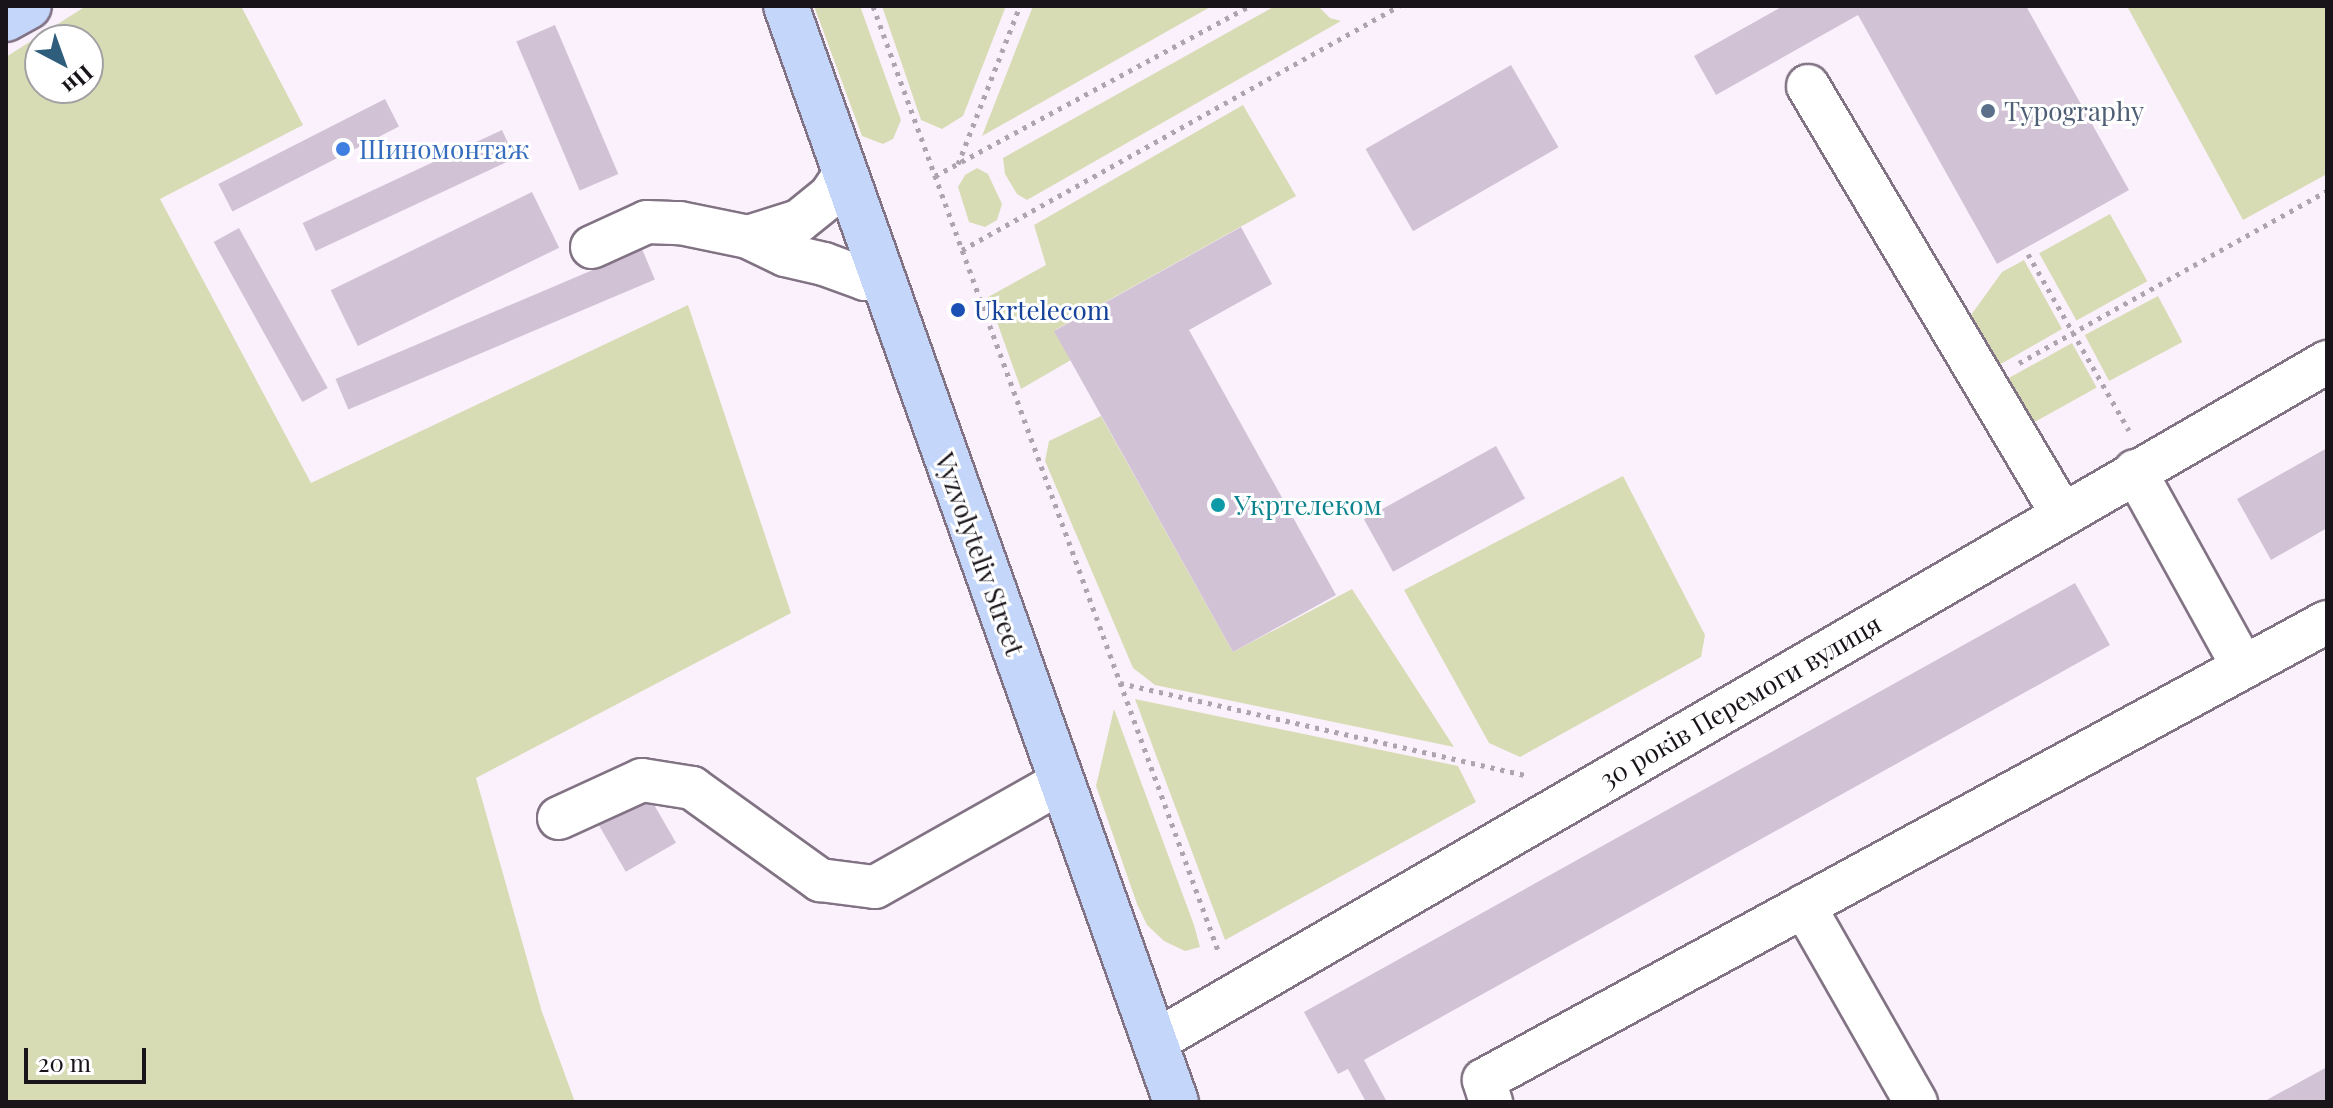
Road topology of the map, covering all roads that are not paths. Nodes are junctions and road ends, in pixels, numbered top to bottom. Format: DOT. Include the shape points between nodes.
graph roads {
  1 [pos="29,6"];
  2 [pos="786,6"];
  3 [pos="6,19"];
  4 [pos="1808,86"];
  5 [pos="845,174"];
  6 [pos="748,237"];
  7 [pos="592,247"];
  8 [pos="880,274"];
  9 [pos="2327,362"];
  10 [pos="2133,452"];
  11 [pos="2062,514"];
  12 [pos="2327,622"];
  13 [pos="2243,667"];
  14 [pos="1061,782"];
  15 [pos="559,818"];
  16 [pos="1804,906"];
  17 [pos="1154,1042"];
  18 [pos="1176,1102"];
  19 [pos="1491,1102"];
  20 [pos="1916,1102"];
  1 -- 3 [label="main road"];
  2 -- 5 [label="main road, Vyzvolyteliv Street"];
  4 -- 11 [label="street"];
  5 -- 6 [label="street" via="830,196 799,221"];
  5 -- 8 [label="main road, Vyzvolyteliv Street"];
  6 -- 7 [label="street" via="647,222"];
  6 -- 8 [label="street" via="785,255 865,279"];
  8 -- 14 [label="main road, Vyzvolyteliv Street"];
  9 -- 10 [label="street, 30 років Перемоги вулиця"];
  10 -- 11 [label="street, 30 років Перемоги вулиця"];
  10 -- 13 [label="street"];
  11 -- 17 [label="street, 30 років Перемоги вулиця"];
  12 -- 13 [label="street"];
  13 -- 16 [label="street"];
  14 -- 15 [label="street" via="875,887 820,880 692,788 642,780"];
  14 -- 17 [label="main road, Vyzvolyteliv Street"];
  16 -- 19 [label="street" via="1484,1080"];
  16 -- 20 [label="street"];
  17 -- 18 [label="main road, Vyzvolyteliv Street"];
}
